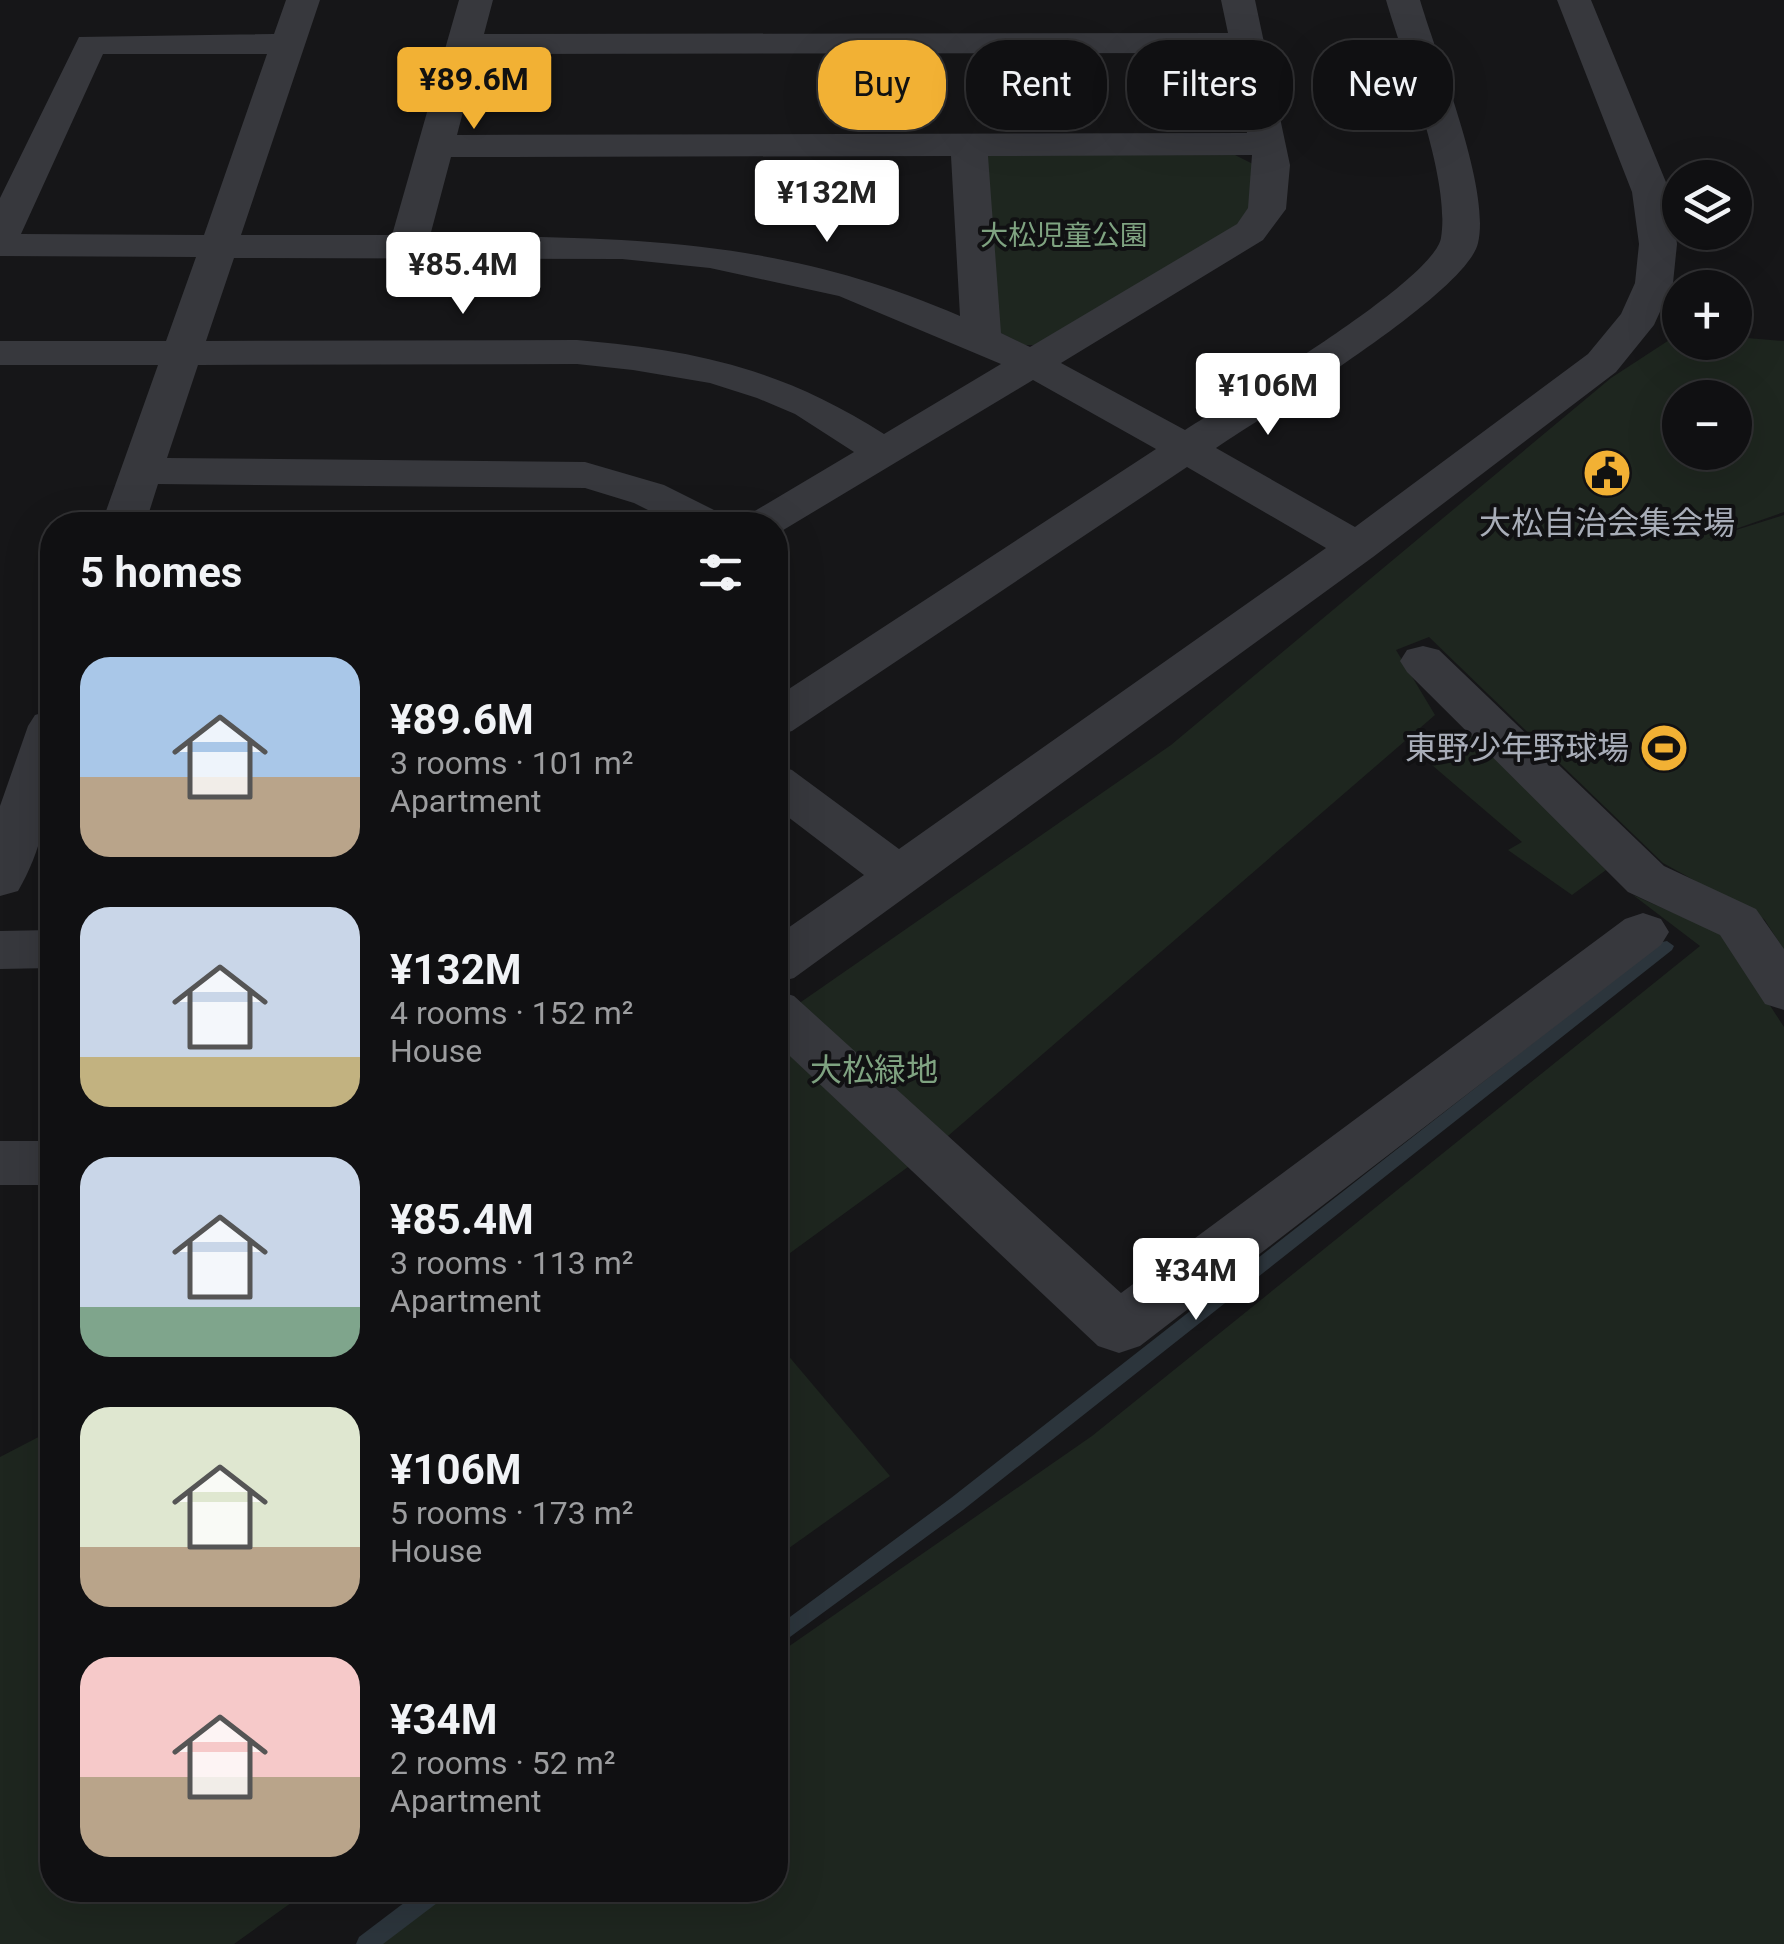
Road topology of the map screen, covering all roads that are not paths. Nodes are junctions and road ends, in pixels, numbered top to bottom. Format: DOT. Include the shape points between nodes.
graph roads {
  1 [pos="303,0"];
  2 [pos="476,0"];
  3 [pos="1238,0"];
  4 [pos="1402,0"];
  5 [pos="1574,0"];
  6 [pos="1247,40"];
  7 [pos="1127,43"];
  8 [pos="288,44"];
  9 [pos="464,44"];
  10 [pos="1265,130"];
  11 [pos="1268,144"];
  12 [pos="969,145"];
  13 [pos="436,146"];
  14 [pos="0,242"];
  15 [pos="218,246"];
  16 [pos="408,246"];
  17 [pos="980,339"];
  18 [pos="0,353"];
  19 [pos="182,354"];
  20 [pos="1032,366"];
  21 [pos="1186,450"];
  22 [pos="884,453"];
  23 [pos="141,471"];
  24 [pos="127,512"];
  25 [pos="688,512"];
  26 [pos="785,512"];
  27 [pos="1357,547"];
  28 [pos="1423,661"];
  29 [pos="788,711"];
  30 [pos="40,766"];
  31 [pos="788,792"];
  32 [pos="899,875"];
  33 [pos="0,878"];
  34 [pos="1644,932"];
  35 [pos="40,949"];
  36 [pos="0,950"];
  37 [pos="788,955"];
  38 [pos="1784,990"];
  39 [pos="788,1022"];
  40 [pos="40,1162"];
  41 [pos="0,1163"];
  1 -- 8 [label="street"];
  2 -- 9 [label="street"];
  3 -- 6 [label="street"];
  4 -- 21 [label="street" via="1462,201 1458,246 1409,302"];
  5 -- 27 [label="street" via="1652,192 1654,284 1640,317 1602,363"];
  7 -- 9 [label="street"];
  8 -- 14 [label="street" via="91,44"];
  8 -- 15 [label="street"];
  9 -- 13 [label="street"];
  10 -- 11 [label="street"];
  11 -- 12 [label="street"];
  11 -- 20 [label="street" via="1272,188 1250,232"];
  12 -- 13 [label="street"];
  12 -- 17 [label="street"];
  13 -- 16 [label="street"];
  14 -- 15 [label="street"];
  15 -- 16 [label="street"];
  15 -- 19 [label="street"];
  16 -- 17 [label="street" via="693,254 851,287"];
  17 -- 20 [label="street"];
  18 -- 19 [label="street"];
  19 -- 22 [label="street" via="635,356 767,388"];
  19 -- 23 [label="street"];
  20 -- 21 [label="street"];
  20 -- 22 [label="street"];
  21 -- 27 [label="street"];
  21 -- 29 [label="street"];
  22 -- 26 [label="street"];
  23 -- 24 [label="street"];
  23 -- 25 [label="street" via="585,475 629,484"];
  27 -- 32 [label="street"];
  28 -- 38 [label="street" via="1646,879 1738,922"];
  30 -- 33 [label="street"];
  31 -- 32 [label="street"];
  32 -- 37 [label="street"];
  34 -- 39 [label="street" via="1119,1328"];
  35 -- 36 [label="street"];
  40 -- 41 [label="street"];
}
